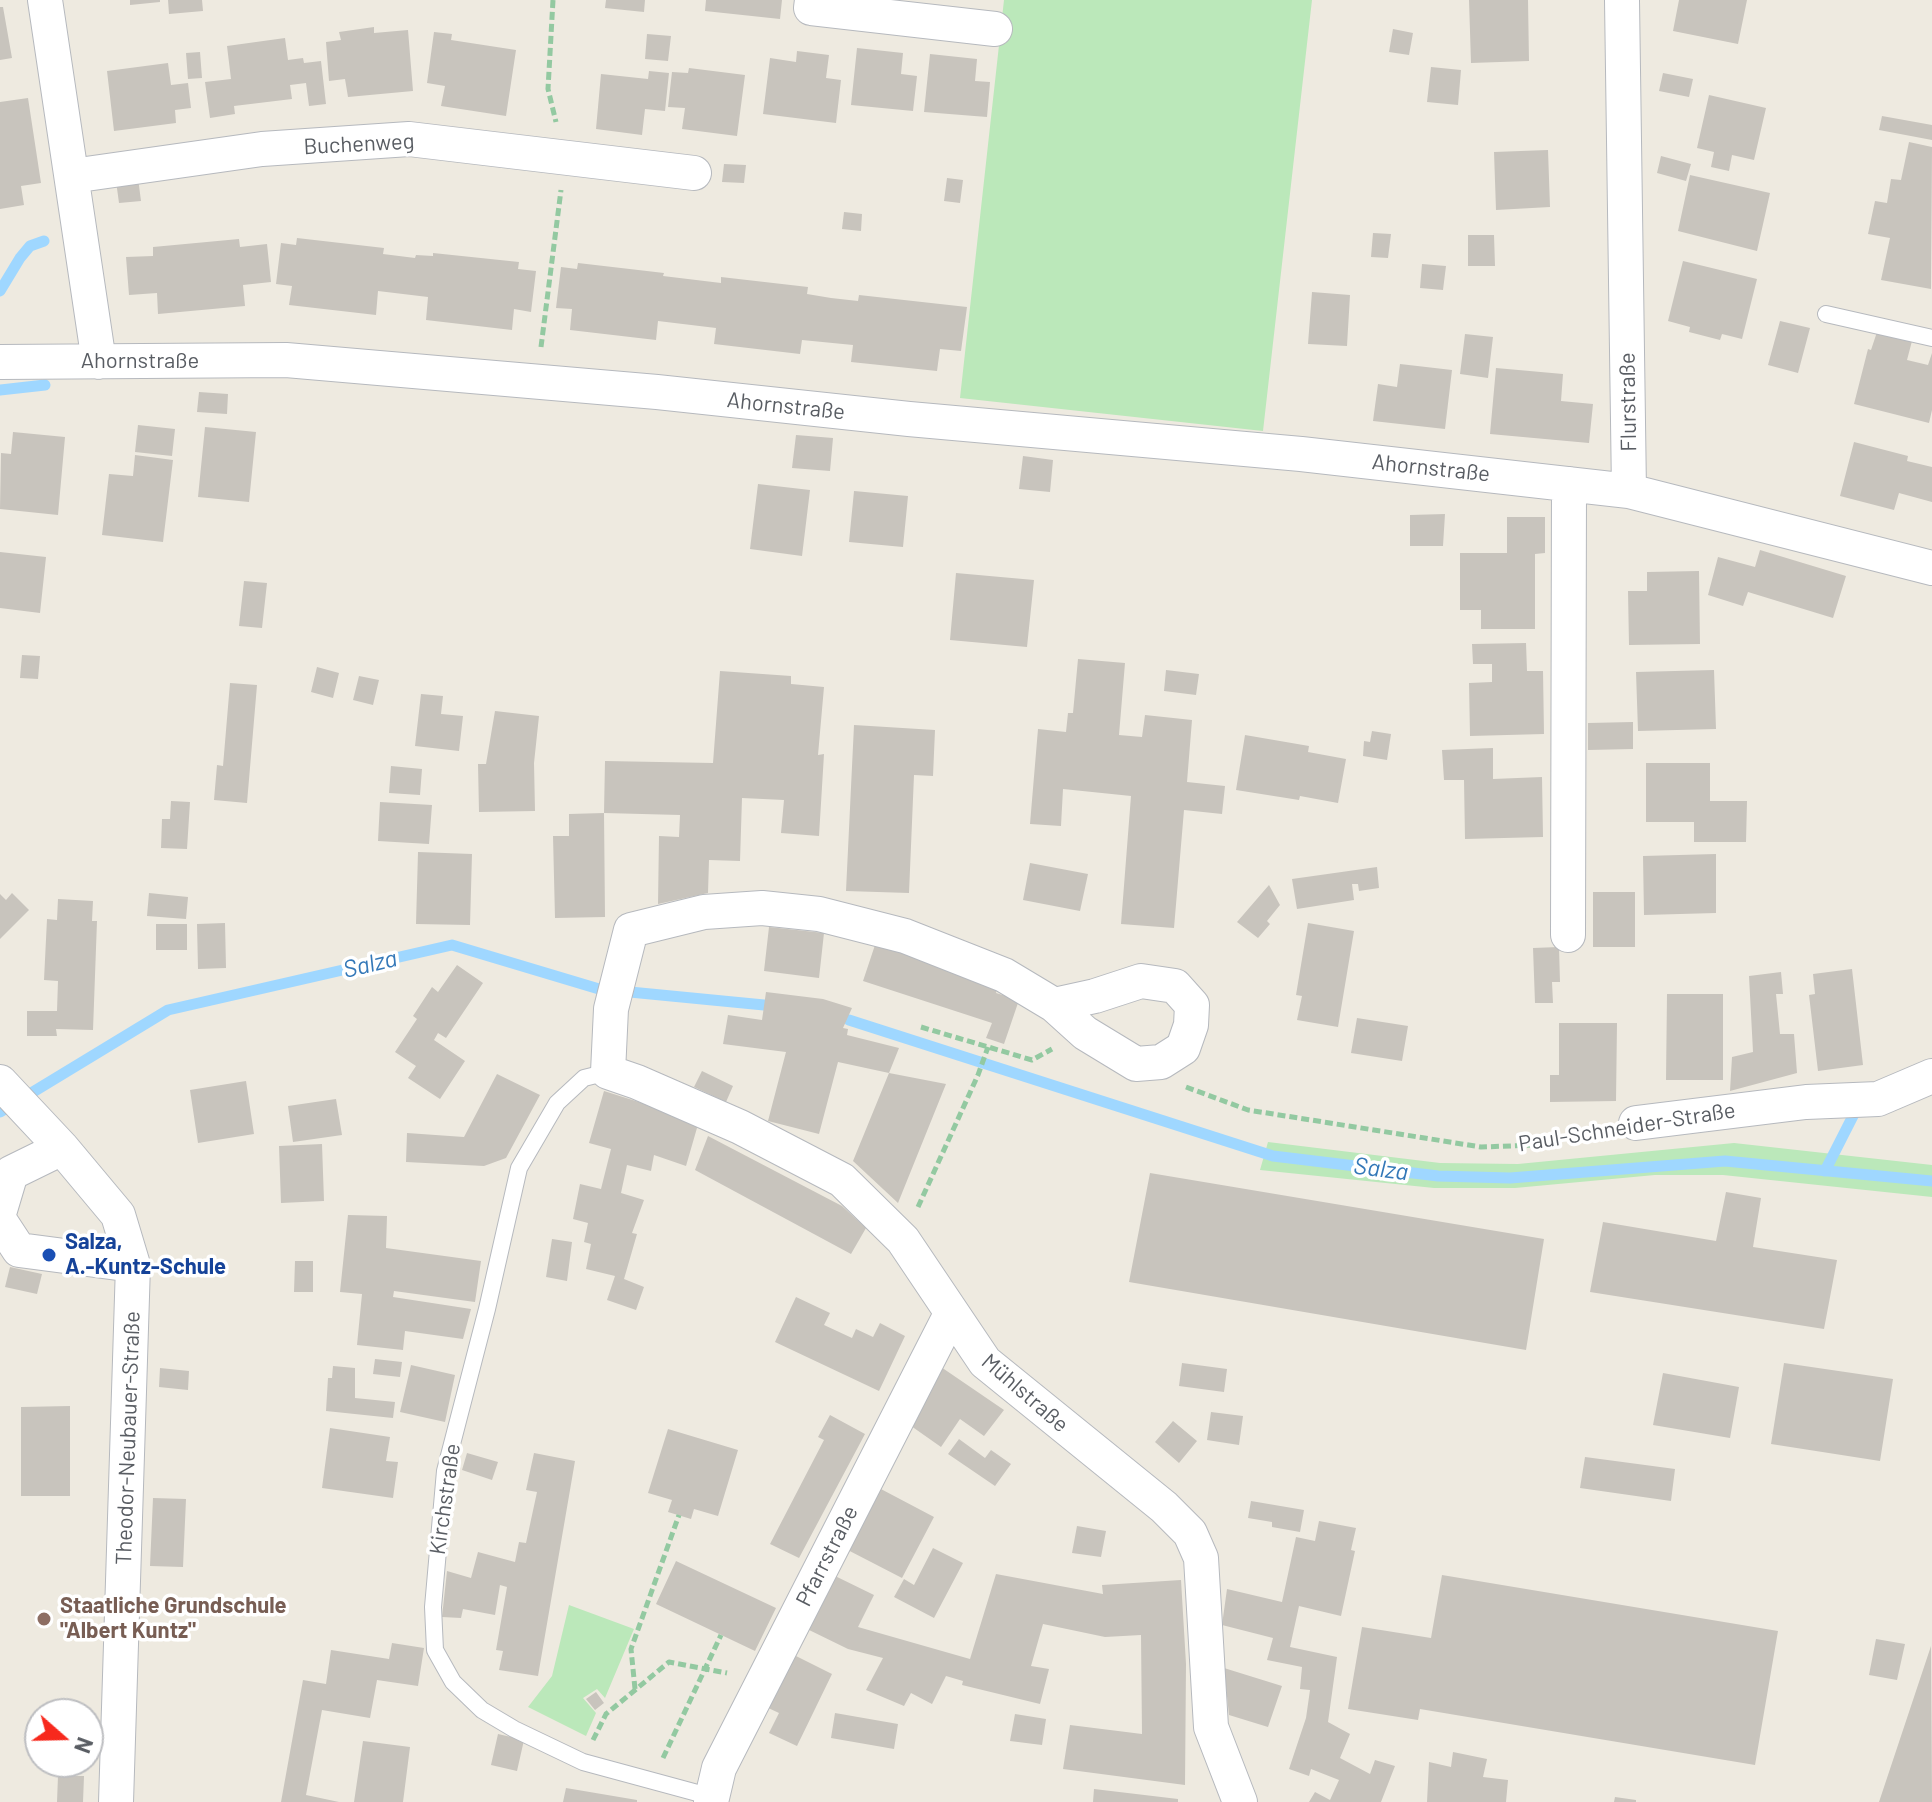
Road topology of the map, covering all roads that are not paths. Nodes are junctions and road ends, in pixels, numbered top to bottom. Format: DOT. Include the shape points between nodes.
graph roads {
  1 [pos="45,0"];
  2 [pos="812,0"];
  3 [pos="1622,0"];
  4 [pos="995,29"];
  5 [pos="694,173"];
  6 [pos="72,176"];
  7 [pos="1826,314"];
  8 [pos="1932,338"];
  9 [pos="0,362"];
  10 [pos="99,362"];
  11 [pos="1569,484"];
  12 [pos="1629,491"];
  13 [pos="1932,568"];
  14 [pos="1568,935"];
  15 [pos="1054,1005"];
  16 [pos="608,1072"];
  17 [pos="1932,1076"];
  18 [pos="2,1084"];
  19 [pos="1636,1123"];
  20 [pos="62,1148"];
  21 [pos="0,1210"];
  22 [pos="0,1221"];
  23 [pos="133,1265"];
  24 [pos="951,1314"];
  25 [pos="711,1800"];
  26 [pos="116,1802"];
  27 [pos="1240,1802"];
  1 -- 6 [label="street"];
  2 -- 4 [label="street" via="811,8"];
  3 -- 12 [label="street, Flurstraße"];
  5 -- 6 [label="street, Buchenweg" via="409,139 262,149"];
  6 -- 10 [label="street"];
  7 -- 8 [label="lane"];
  9 -- 10 [label="street, Ahornstraße"];
  10 -- 11 [label="street, Ahornstraße" via="301,361 1171,441"];
  11 -- 12 [label="street, Ahornstraße"];
  11 -- 14 [label="street"];
  12 -- 13 [label="street"];
  15 -- 15 [label="street" via="1141,981 1175,986 1192,1005 1191,1025 1183,1048 1161,1062 1136,1064 1085,1033"];
  15 -- 16 [label="street" via="1004,975 905,936 819,914 762,908 704,912 631,930 611,1009"];
  16 -- 24 [label="street, Mühlstraße" via="740,1127 842,1180 903,1240"];
  16 -- 25 [label="lane, Kirchstraße" via="584,1078 557,1103 519,1168 445,1471 433,1607 435,1650 453,1682 482,1710 548,1747"];
  17 -- 19 [label="street, Paul-Schneider-Straße" via="1878,1099 1806,1102"];
  18 -- 20 [label="street, Theodor-Neubauer-Straße"];
  20 -- 21 [label="street" via="11,1173"];
  20 -- 23 [label="street, Theodor-Neubauer-Straße" via="118,1215"];
  22 -- 23 [label="street" via="19,1250"];
  23 -- 26 [label="street, Theodor-Neubauer-Straße"];
  24 -- 25 [label="street, Pfarrstraße" via="719,1768"];
  24 -- 27 [label="street, Mühlstraße" via="985,1362 1190,1533 1201,1558 1211,1727"];
}
